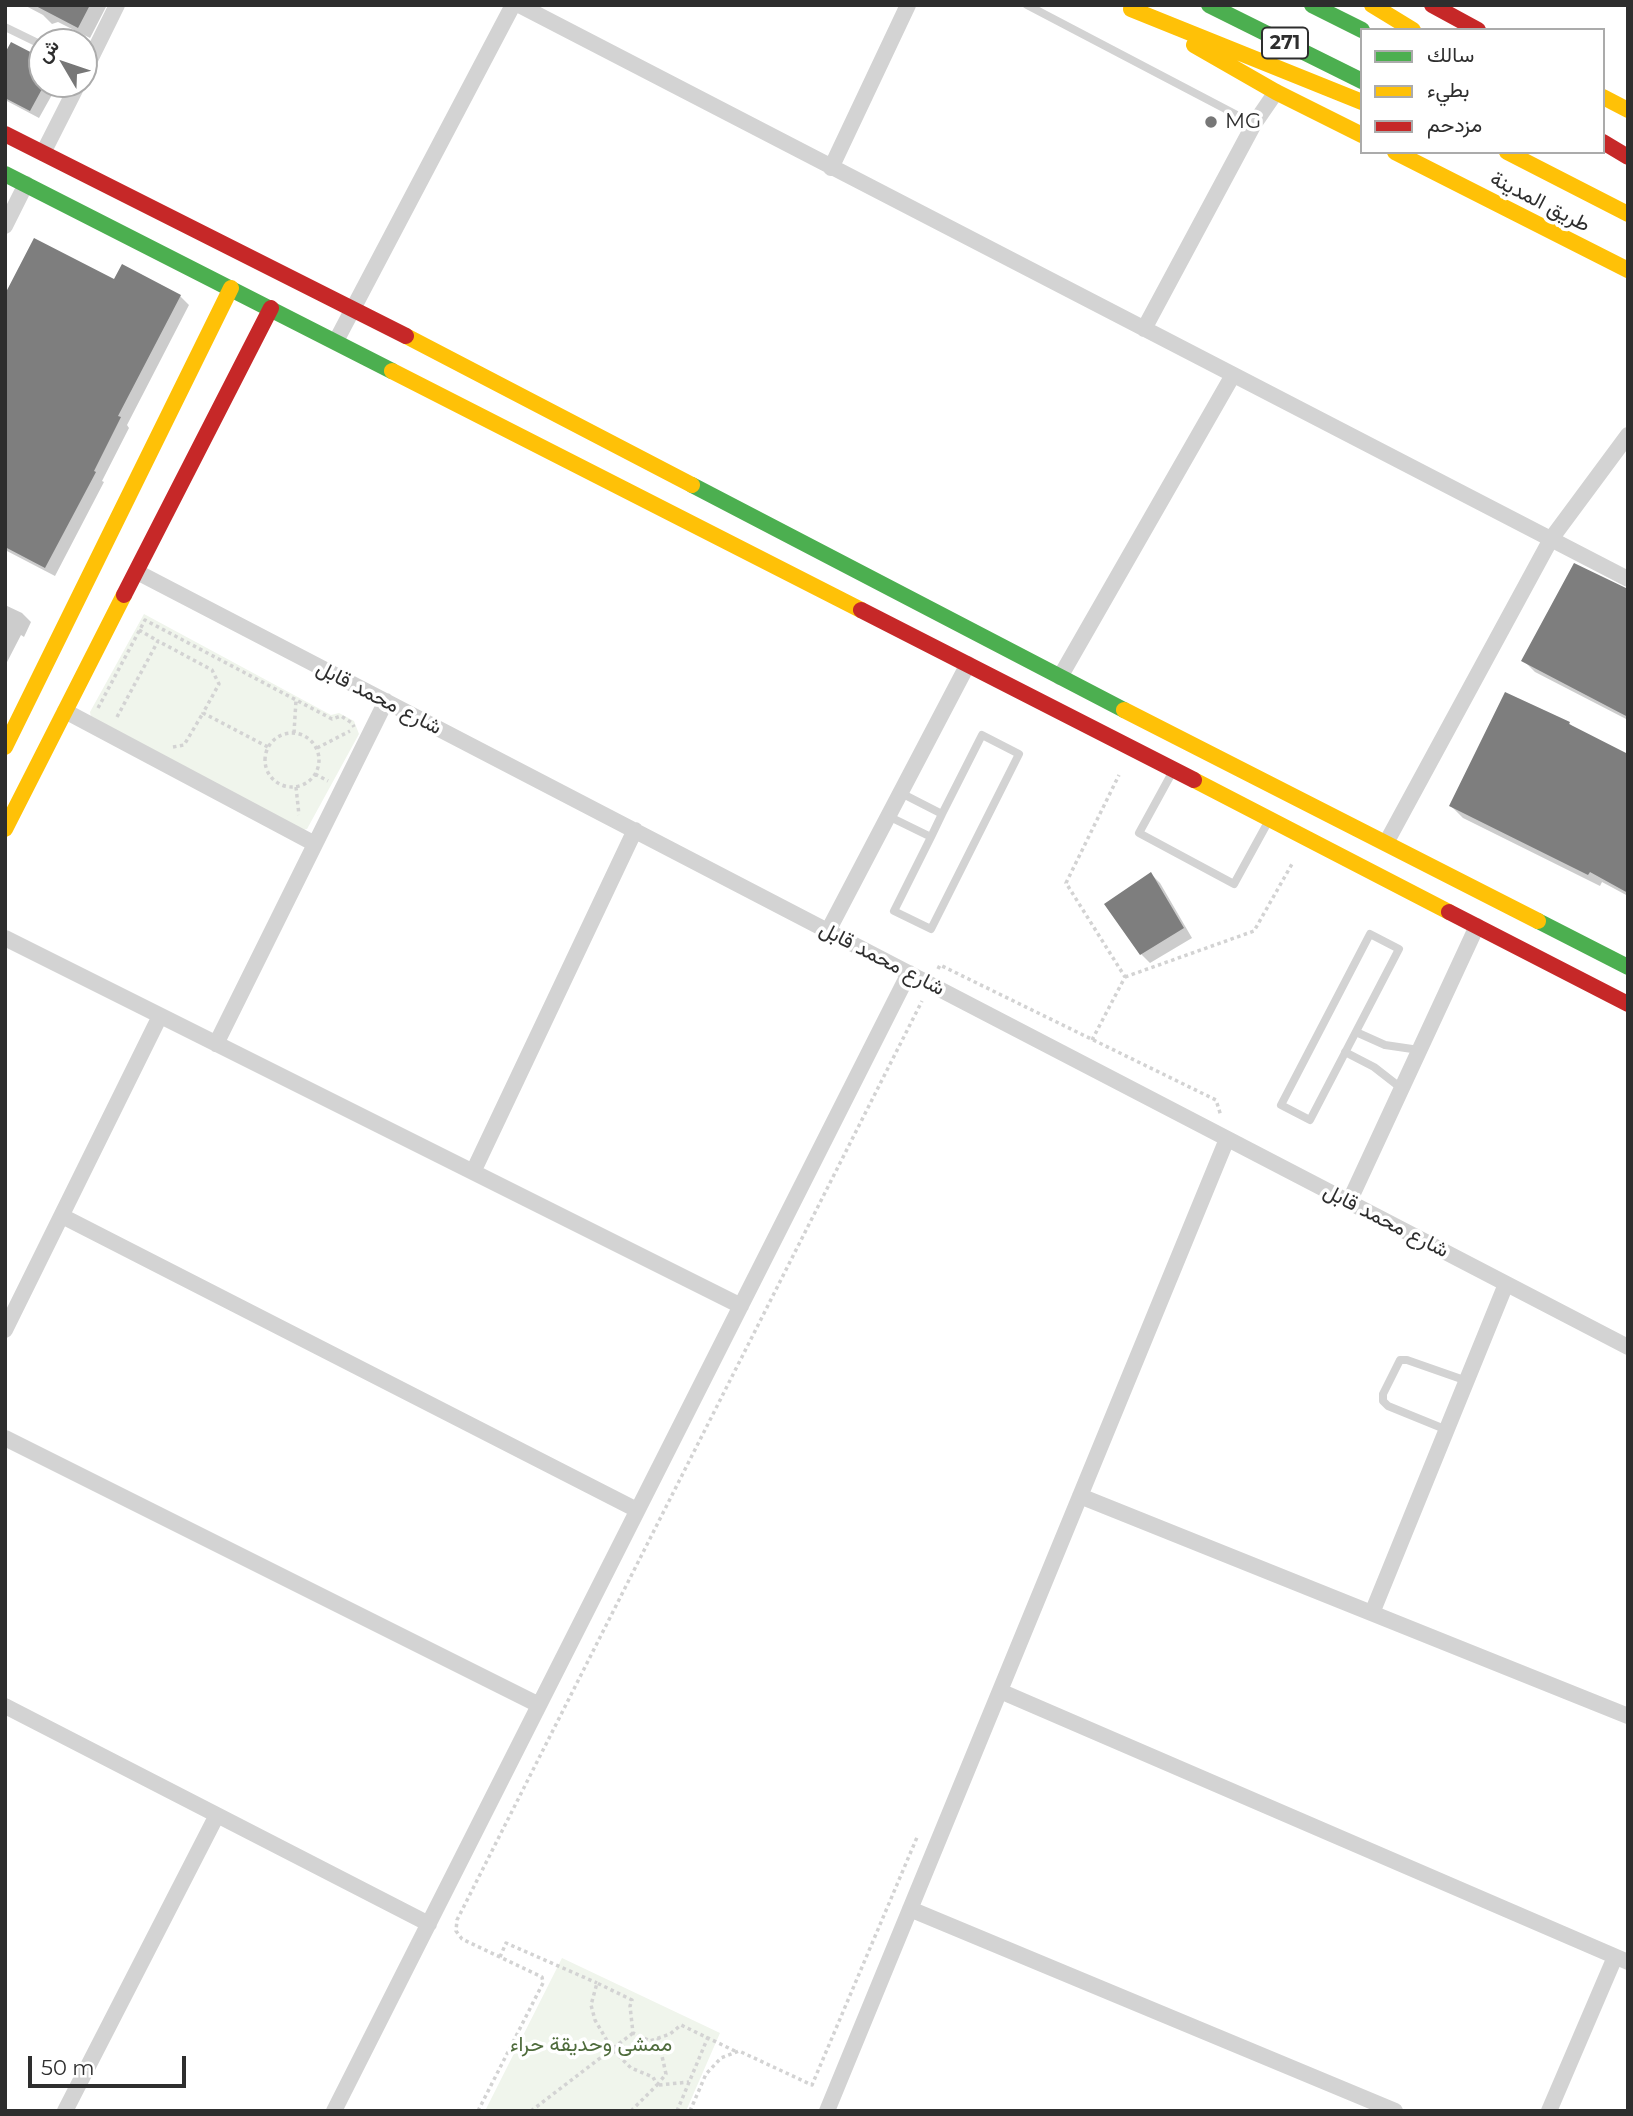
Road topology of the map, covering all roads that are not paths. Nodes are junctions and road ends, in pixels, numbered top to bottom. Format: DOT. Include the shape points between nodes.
graph roads {
  1 [pos="117,5"];
  2 [pos="513,5"];
  3 [pos="519,5"];
  4 [pos="908,5"];
  5 [pos="1027,5"];
  6 [pos="1209,5"];
  7 [pos="1312,5"];
  8 [pos="1372,5"];
  9 [pos="1432,5"];
  10 [pos="1127,7"];
  11 [pos="5,27"];
  12 [pos="1410,28"];
  13 [pos="1474,28"];
  14 [pos="1360,29"];
  15 [pos="28,38"];
  16 [pos="98,42"];
  17 [pos="1360,79"];
  18 [pos="1276,92"];
  19 [pos="71,98"];
  20 [pos="1605,98"];
  21 [pos="1360,101"];
  22 [pos="1628,110"];
  23 [pos="1254,124"];
  24 [pos="5,134"];
  25 [pos="1360,134"];
  26 [pos="1605,143"];
  27 [pos="1605,151"];
  28 [pos="43,153"];
  29 [pos="1399,154"];
  30 [pos="1491,154"];
  31 [pos="1511,154"];
  32 [pos="1628,157"];
  33 [pos="1628,163"];
  34 [pos="831,168"];
  35 [pos="5,174"];
  36 [pos="26,184"];
  37 [pos="1598,197"];
  38 [pos="1628,214"];
  39 [pos="5,226"];
  40 [pos="1628,270"];
  41 [pos="230,288"];
  42 [pos="271,308"];
  43 [pos="352,309"];
  44 [pos="1144,329"];
  45 [pos="336,341"];
  46 [pos="1233,375"];
  47 [pos="1628,435"];
  48 [pos="1551,539"];
  49 [pos="137,572"];
  50 [pos="1628,579"];
  51 [pos="968,664"];
  52 [pos="1060,677"];
  53 [pos="386,701"];
  54 [pos="65,711"];
  55 [pos="5,747"];
  56 [pos="1174,770"];
  57 [pos="901,793"];
  58 [pos="942,814"];
  59 [pos="888,816"];
  60 [pos="1269,819"];
  61 [pos="5,829"];
  62 [pos="635,830"];
  63 [pos="931,837"];
  64 [pos="1387,843"];
  65 [pos="315,844"];
  66 [pos="1477,926"];
  67 [pos="828,931"];
  68 [pos="5,938"];
  69 [pos="1628,967"];
  70 [pos="909,973"];
  71 [pos="1628,1004"];
  72 [pos="160,1016"];
  73 [pos="1356,1032"];
  74 [pos="216,1044"];
  75 [pos="1419,1050"];
  76 [pos="1345,1052"];
  77 [pos="1401,1088"];
  78 [pos="1224,1131"];
  79 [pos="473,1172"];
  80 [pos="1349,1202"];
  81 [pos="62,1216"];
  82 [pos="1506,1284"];
  83 [pos="741,1306"];
  84 [pos="5,1330"];
  85 [pos="1628,1347"];
  86 [pos="1467,1381"];
  87 [pos="1447,1430"];
  88 [pos="5,1438"];
  89 [pos="1080,1496"];
  90 [pos="637,1510"];
  91 [pos="1373,1614"];
  92 [pos="1000,1691"];
  93 [pos="540,1705"];
  94 [pos="9,1708"];
  95 [pos="1628,1716"];
  96 [pos="5,1726"];
  97 [pos="217,1815"];
  98 [pos="910,1909"];
  99 [pos="429,1924"];
  100 [pos="1621,1960"];
  101 [pos="65,2111"];
  102 [pos="334,2111"];
  103 [pos="827,2111"];
  104 [pos="1395,2111"];
  105 [pos="1549,2111"];
  1 -- 16 [label="street"];
  2 -- 43 [label="street"];
  3 -- 34 [label="street"];
  4 -- 34 [label="street"];
  5 -- 23 [label="lane"];
  6 -- 17 [label="main road, 271"];
  7 -- 14 [label="main road, 271"];
  8 -- 12 [label="main road"];
  9 -- 13 [label="main road"];
  10 -- 18 [label="main road"];
  10 -- 21 [label="main road"];
  11 -- 15 [label="lane"];
  18 -- 23 [label="street"];
  18 -- 25 [label="main road"];
  19 -- 28 [label="street"];
  20 -- 22 [label="main road"];
  23 -- 44 [label="street"];
  24 -- 28 [label="main road"];
  26 -- 32 [label="main road"];
  27 -- 33 [label="main road"];
  28 -- 43 [label="main road"];
  29 -- 40 [label="main road, طريق المدينة"];
  30 -- 37 [label="main road"];
  31 -- 37 [label="main road"];
  34 -- 44 [label="street"];
  35 -- 36 [label="main road"];
  36 -- 39 [label="street"];
  36 -- 41 [label="main road"];
  37 -- 38 [label="main road"];
  41 -- 42 [label="main road"];
  41 -- 55 [label="main road"];
  42 -- 45 [label="main road"];
  42 -- 49 [label="main road"];
  43 -- 45 [label="street"];
  43 -- 52 [label="main road"];
  44 -- 46 [label="street"];
  45 -- 51 [label="main road"];
  46 -- 48 [label="street"];
  46 -- 52 [label="street"];
  47 -- 48 [label="street"];
  48 -- 50 [label="street"];
  48 -- 64 [label="street"];
  49 -- 53 [label="street, شارع محمد قابل"];
  49 -- 54 [label="main road"];
  51 -- 56 [label="main road"];
  51 -- 57 [label="street"];
  52 -- 64 [label="main road"];
  53 -- 62 [label="street, شارع محمد قابل"];
  53 -- 65 [label="street"];
  54 -- 61 [label="main road"];
  54 -- 65 [label="street"];
  56 -- 60 [label="main road"];
  56 -- 60 [label="lane" via="1139,833 1234,884"];
  57 -- 58 [label="lane"];
  57 -- 59 [label="street"];
  58 -- 63 [label="lane"];
  58 -- 63 [label="lane" via="982,735 1019,754 931,929 894,911"];
  59 -- 63 [label="lane"];
  59 -- 67 [label="street"];
  60 -- 66 [label="main road"];
  62 -- 67 [label="street, شارع محمد قابل"];
  62 -- 79 [label="street"];
  64 -- 69 [label="main road"];
  65 -- 74 [label="street"];
  66 -- 71 [label="main road"];
  66 -- 75 [label="street"];
  67 -- 70 [label="street, شارع محمد قابل"];
  68 -- 72 [label="street"];
  70 -- 78 [label="street, شارع محمد قابل"];
  70 -- 83 [label="street"];
  72 -- 74 [label="street"];
  72 -- 81 [label="street"];
  73 -- 75 [label="lane" via="1385,1045"];
  73 -- 76 [label="lane"];
  73 -- 76 [label="lane" via="1399,949 1370,934 1281,1105 1310,1120"];
  74 -- 79 [label="street"];
  75 -- 77 [label="street"];
  76 -- 77 [label="lane"];
  77 -- 80 [label="street"];
  78 -- 80 [label="street, شارع محمد قابل"];
  78 -- 89 [label="street"];
  79 -- 83 [label="street"];
  80 -- 82 [label="street, شارع محمد قابل"];
  81 -- 84 [label="street"];
  81 -- 90 [label="street"];
  82 -- 85 [label="street, شارع محمد قابل"];
  82 -- 86 [label="street"];
  83 -- 90 [label="street"];
  86 -- 87 [label="street"];
  86 -- 87 [label="lane" via="1400,1360 1383,1394 1388,1406"];
  87 -- 91 [label="street"];
  88 -- 93 [label="street"];
  89 -- 91 [label="street"];
  89 -- 92 [label="street"];
  90 -- 93 [label="street"];
  91 -- 95 [label="street"];
  92 -- 98 [label="street"];
  92 -- 100 [label="street"];
  93 -- 99 [label="street"];
  94 -- 96 [label="street"];
  94 -- 97 [label="street"];
  97 -- 99 [label="street"];
  97 -- 101 [label="street"];
  98 -- 103 [label="street"];
  98 -- 104 [label="street"];
  99 -- 102 [label="street"];
  100 -- 105 [label="street"];
}
